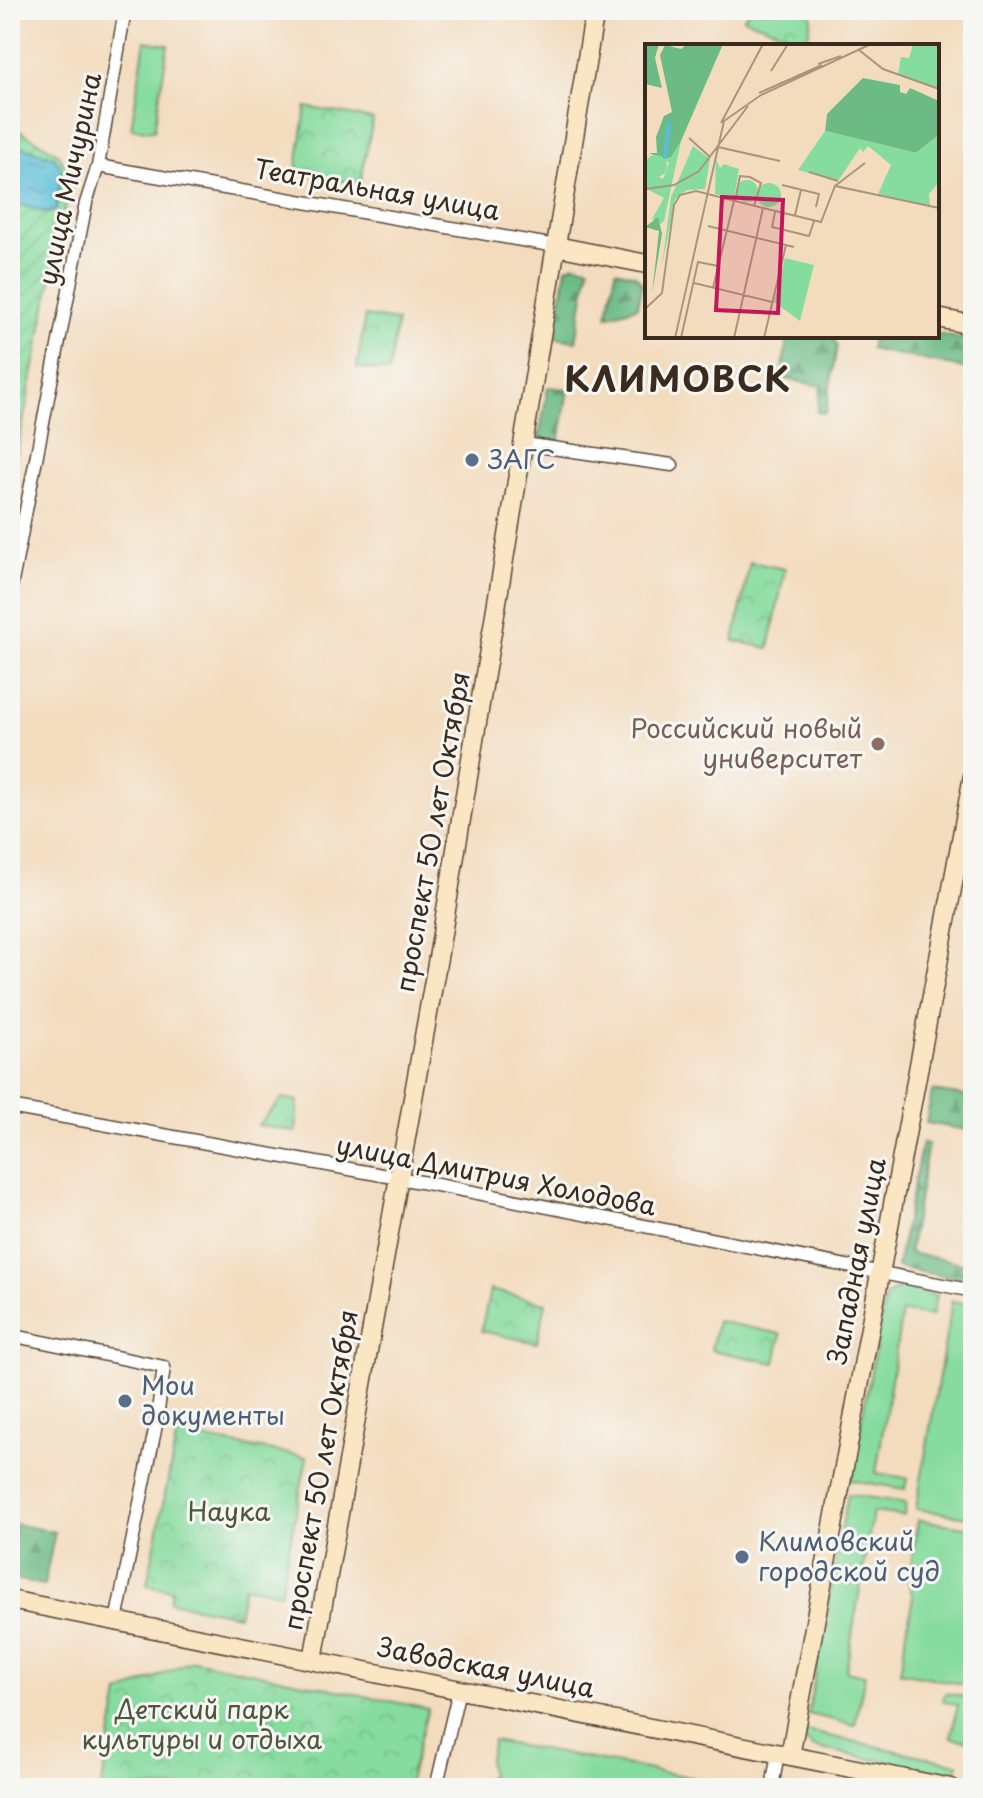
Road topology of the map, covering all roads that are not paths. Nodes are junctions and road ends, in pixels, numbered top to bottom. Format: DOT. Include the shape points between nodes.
graph roads {
  1 [pos="125,10"];
  2 [pos="595,10"];
  3 [pos="98,166"];
  4 [pos="556,246"];
  5 [pos="645,264"];
  6 [pos="939,318"];
  7 [pos="973,325"];
  8 [pos="524,444"];
  9 [pos="672,465"];
  10 [pos="10,592"];
  11 [pos="973,776"];
  12 [pos="10,1107"];
  13 [pos="400,1179"];
  14 [pos="882,1273"];
  15 [pos="973,1291"];
  16 [pos="10,1335"];
  17 [pos="10,1600"];
  18 [pos="116,1621"];
  19 [pos="313,1660"];
  20 [pos="459,1690"];
  21 [pos="784,1755"];
  22 [pos="436,1788"];
  23 [pos="772,1788"];
  24 [pos="951,1788"];
  1 -- 3 [label="street, улица Мичурина"];
  2 -- 4 [label="main road, проспект 50 лет Октября"];
  3 -- 4 [label="street, Театральная улица"];
  3 -- 10 [label="street, улица Мичурина" via="86,203"];
  4 -- 5 [label="main road, Театральная улица"];
  4 -- 8 [label="main road, проспект 50 лет Октября"];
  6 -- 7 [label="main road"];
  8 -- 9 [label="street"];
  8 -- 13 [label="main road, проспект 50 лет Октября"];
  11 -- 14 [label="main road, Западная улица"];
  12 -- 13 [label="street, улица Дмитрия Холодова"];
  13 -- 14 [label="street, улица Дмитрия Холодова"];
  13 -- 19 [label="main road, проспект 50 лет Октября"];
  14 -- 15 [label="street, улица Дмитрия Холодова"];
  14 -- 21 [label="main road, Западная улица"];
  16 -- 18 [label="street" via="164,1367"];
  17 -- 18 [label="main road, Заводская улица"];
  18 -- 19 [label="main road, Заводская улица"];
  19 -- 20 [label="main road, Заводская улица"];
  20 -- 21 [label="main road, Заводская улица"];
  20 -- 22 [label="street"];
  21 -- 23 [label="street"];
  21 -- 24 [label="main road, Заводская улица"];
}
